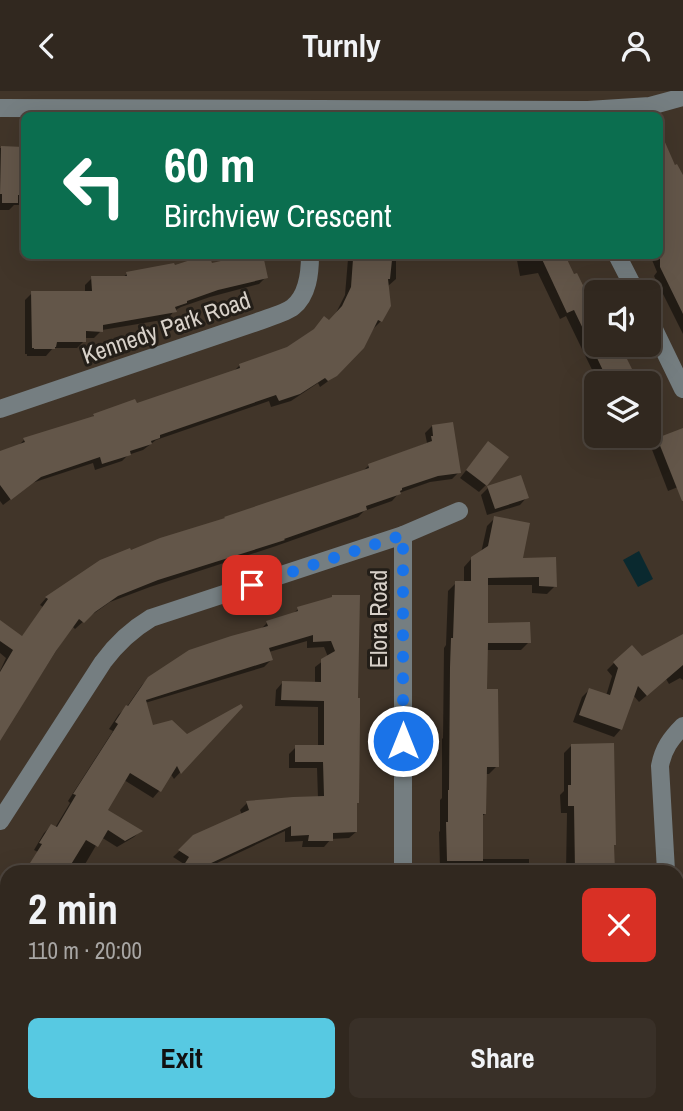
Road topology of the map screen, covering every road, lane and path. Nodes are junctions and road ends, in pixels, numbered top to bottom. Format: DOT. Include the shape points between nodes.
graph roads {
  1 [pos="683,97"];
  2 [pos="0,108"];
  3 [pos="314,112"];
  4 [pos="597,112"];
  5 [pos="310,259"];
  6 [pos="619,259"];
  7 [pos="630,280"];
  8 [pos="661,344"];
  9 [pos="683,389"];
  10 [pos="0,409"];
  11 [pos="459,511"];
  12 [pos="403,535"];
  13 [pos="683,726"];
  14 [pos="0,821"];
  15 [pos="403,865"];
  16 [pos="666,865"];
  1 -- 4 [label="street"];
  2 -- 3 [label="street"];
  5 -- 10 [label="street, Kennedy Park Road" via="304,292 293,307"];
  6 -- 7 [label="street"];
  8 -- 9 [label="street"];
  11 -- 12 [label="street"];
  12 -- 14 [label="street" via="151,618 134,628 103,662"];
  12 -- 15 [label="street, Elora Road"];
  13 -- 16 [label="street" via="669,741 660,766"];
}
